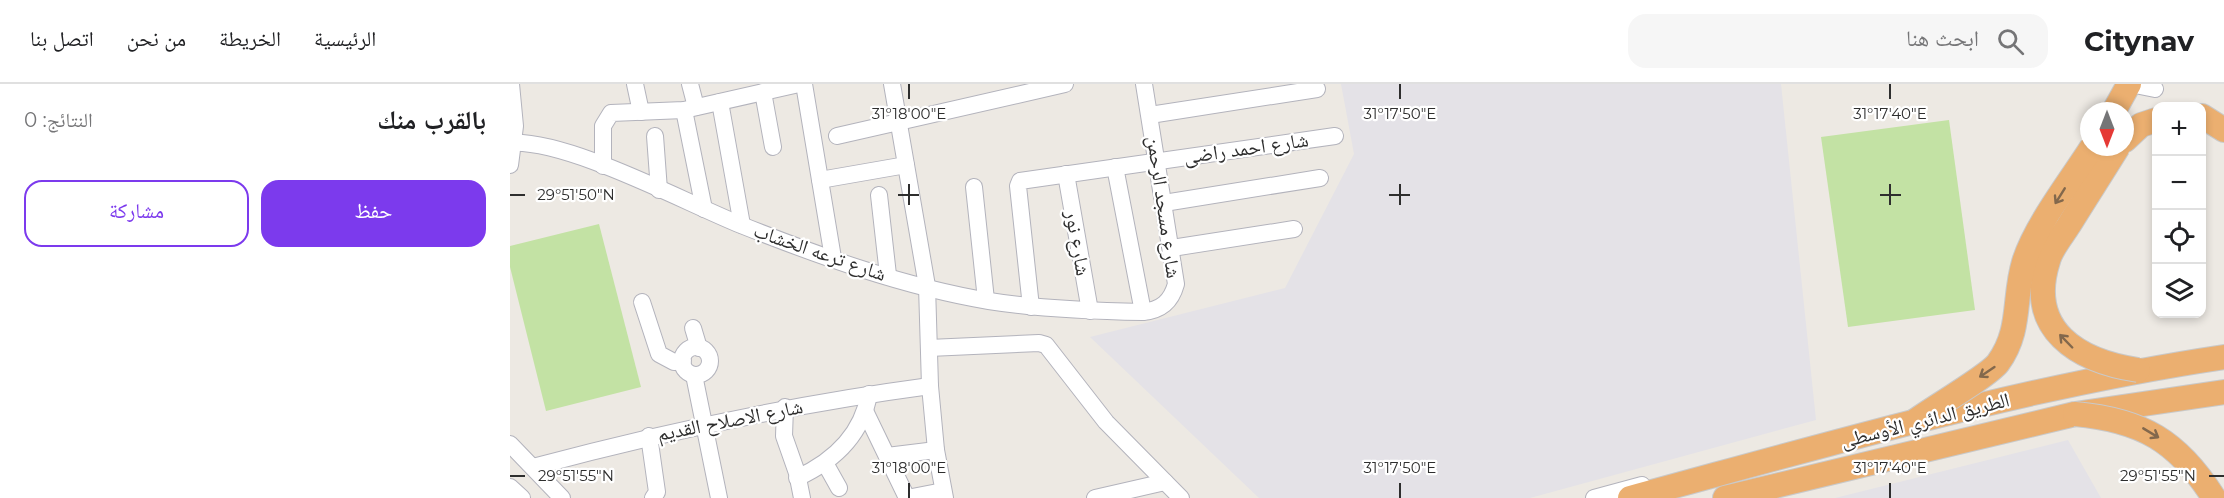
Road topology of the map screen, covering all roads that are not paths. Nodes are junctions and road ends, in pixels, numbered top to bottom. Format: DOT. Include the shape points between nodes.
graph roads {
  1 [pos="511,84"];
  2 [pos="635,84"];
  3 [pos="690,84"];
  4 [pos="892,84"];
  5 [pos="1065,84"];
  6 [pos="1144,84"];
  7 [pos="2129,84"];
  8 [pos="796,85"];
  9 [pos="1317,89"];
  10 [pos="2155,89"];
  11 [pos="751,91"];
  12 [pos="720,102"];
  13 [pos="2119,102"];
  14 [pos="690,108"];
  15 [pos="640,112"];
  16 [pos="1150,115"];
  17 [pos="2206,119"];
  18 [pos="899,122"];
  19 [pos="2152,122"];
  20 [pos="2224,130"];
  21 [pos="2134,132"];
  22 [pos="655,136"];
  23 [pos="837,136"];
  24 [pos="1335,136"];
  25 [pos="511,143"];
  26 [pos="772,147"];
  27 [pos="2086,156"];
  28 [pos="2112,156"];
  29 [pos="1158,161"];
  30 [pos="510,165"];
  31 [pos="906,165"];
  32 [pos="603,166"];
  33 [pos="1115,167"];
  34 [pos="1066,174"];
  35 [pos="1320,178"];
  36 [pos="820,180"];
  37 [pos="974,187"];
  38 [pos="659,190"];
  39 [pos="879,195"];
  40 [pos="1164,203"];
  41 [pos="704,209"];
  42 [pos="742,225"];
  43 [pos="1294,229"];
  44 [pos="1172,248"];
  45 [pos="833,258"];
  46 [pos="888,275"];
  47 [pos="927,286"];
  48 [pos="986,300"];
  49 [pos="642,302"];
  50 [pos="1031,307"];
  51 [pos="1090,311"];
  52 [pos="1143,312"];
  53 [pos="693,328"];
  54 [pos="699,348"];
  55 [pos="929,348"];
  56 [pos="2224,348"];
  57 [pos="2224,357"];
  58 [pos="683,361"];
  59 [pos="2138,370"];
  60 [pos="694,375"];
  61 [pos="930,386"];
  62 [pos="2224,393"];
  63 [pos="869,394"];
  64 [pos="785,408"];
  65 [pos="866,412"];
  66 [pos="2075,414"];
  67 [pos="1915,421"];
  68 [pos="706,423"];
  69 [pos="649,436"];
  70 [pos="510,444"];
  71 [pos="936,450"];
  72 [pos="887,456"];
  73 [pos="825,464"];
  74 [pos="532,467"];
  75 [pos="797,478"];
  76 [pos="1164,482"];
  77 [pos="510,487"];
  78 [pos="839,488"];
  79 [pos="944,494"];
  80 [pos="1622,496"];
  81 [pos="522,498"];
  82 [pos="562,498"];
  83 [pos="653,498"];
  84 [pos="719,498"];
  85 [pos="802,498"];
  86 [pos="907,498"];
  87 [pos="1095,498"];
  88 [pos="1181,498"];
  89 [pos="1594,498"];
  90 [pos="1725,498"];
  91 [pos="1746,498"];
  92 [pos="2214,498"];
  1 -- 25 [label="street" via="515,109"];
  2 -- 15 [label="street"];
  3 -- 14 [label="street"];
  4 -- 18 [label="street"];
  5 -- 18 [label="street"];
  6 -- 16 [label="street, شارع مسجد الرحمن"];
  7 -- 10 [label="street"];
  7 -- 13 [label="highway"];
  8 -- 11 [label="street"];
  8 -- 36 [label="street"];
  9 -- 16 [label="street"];
  11 -- 12 [label="street"];
  11 -- 26 [label="street"];
  12 -- 14 [label="street"];
  12 -- 42 [label="street"];
  14 -- 15 [label="street"];
  14 -- 41 [label="street"];
  15 -- 32 [label="street" via="607,117 603,126"];
  16 -- 29 [label="street, شارع مسجد الرحمن"];
  17 -- 20 [label="highway"];
  18 -- 23 [label="street"];
  18 -- 31 [label="street"];
  19 -- 21 [label="highway"];
  22 -- 38 [label="street"];
  24 -- 29 [label="street, شارع احمد راضى"];
  25 -- 30 [label="street"];
  25 -- 32 [label="street, شارع ترعه الخشاب" via="555,150"];
  27 -- 67 [label="highway, one-way, bridge" via="2033,240 2024,262 2011,340 1996,365"];
  59 -- 28 [label="highway, one-way, bridge" via="2088,358 2068,345 2053,327 2044,305 2043,281 2048,258"];
  29 -- 33 [label="street, شارع احمد راضى"];
  29 -- 40 [label="street, شارع مسجد الرحمن"];
  31 -- 36 [label="street"];
  31 -- 47 [label="street"];
  32 -- 38 [label="street, شارع ترعه الخشاب"];
  33 -- 34 [label="street, شارع احمد راضى"];
  33 -- 52 [label="street"];
  34 -- 50 [label="street, شارع احمد راضى" via="1022,180 1018,184"];
  34 -- 51 [label="street, شارع نور"];
  35 -- 40 [label="street"];
  36 -- 45 [label="street"];
  37 -- 48 [label="street"];
  38 -- 41 [label="street, شارع ترعه الخشاب"];
  39 -- 46 [label="street"];
  40 -- 44 [label="street, شارع مسجد الرحمن"];
  41 -- 42 [label="street, شارع ترعه الخشاب"];
  42 -- 45 [label="street, شارع ترعه الخشاب"];
  43 -- 44 [label="street"];
  44 -- 52 [label="street, شارع مسجد الرحمن" via="1174,293 1161,307"];
  45 -- 46 [label="street, شارع ترعه الخشاب"];
  46 -- 47 [label="street, شارع ترعه الخشاب"];
  47 -- 48 [label="street, شارع ترعه الخشاب"];
  47 -- 55 [label="street"];
  48 -- 50 [label="street, شارع ترعه الخشاب"];
  49 -- 58 [label="street" via="659,354"];
  50 -- 51 [label="street, شارع ترعه الخشاب"];
  51 -- 52 [label="street, شارع ترعه الخشاب"];
  53 -- 54 [label="street"];
  54 -- 58 [label="street" via="686,352"];
  54 -- 60 [label="street" via="710,356 710,366 704,373"];
  55 -- 61 [label="street"];
  55 -- 76 [label="street" via="1046,345 1106,422"];
  56 -- 80 [label="street" via="1928,406"];
  57 -- 59 [label="highway, الطريق الدائري الأوسطى"];
  58 -- 60 [label="street" via="686,370"];
  59 -- 67 [label="highway, الطريق الدائري الأوسطى, bridge"];
  60 -- 68 [label="street"];
  61 -- 63 [label="street, شارع الاصلاح القديم"];
  61 -- 71 [label="street"];
  62 -- 66 [label="highway, الطريق الدائري الأوسطى, bridge"];
  62 -- 91 [label="street" via="2075,419"];
  63 -- 64 [label="street, شارع الاصلاح القديم"];
  63 -- 65 [label="street"];
  64 -- 68 [label="street, شارع الاصلاح القديم"];
  64 -- 75 [label="street" via="784,436"];
  65 -- 72 [label="street"];
  65 -- 73 [label="street" via="849,441"];
  66 -- 90 [label="highway, الطريق الدائري الأوسطى"];
  66 -- 92 [label="highway, one-way, bridge" via="2109,417 2142,428 2172,445 2196,470"];
  67 -- 80 [label="highway, الطريق الدائري الأوسطى"];
  68 -- 69 [label="street, شارع الاصلاح القديم"];
  68 -- 84 [label="street"];
  69 -- 74 [label="street, شارع الاصلاح القديم"];
  69 -- 83 [label="street" via="657,492"];
  70 -- 74 [label="street"];
  71 -- 72 [label="street"];
  71 -- 79 [label="street"];
  72 -- 86 [label="street"];
  73 -- 75 [label="street"];
  73 -- 78 [label="street"];
  74 -- 82 [label="street"];
  75 -- 85 [label="street"];
  76 -- 87 [label="street"];
  76 -- 88 [label="street"];
  77 -- 81 [label="street"];
  79 -- 86 [label="street"];
  80 -- 89 [label="street"];
}
